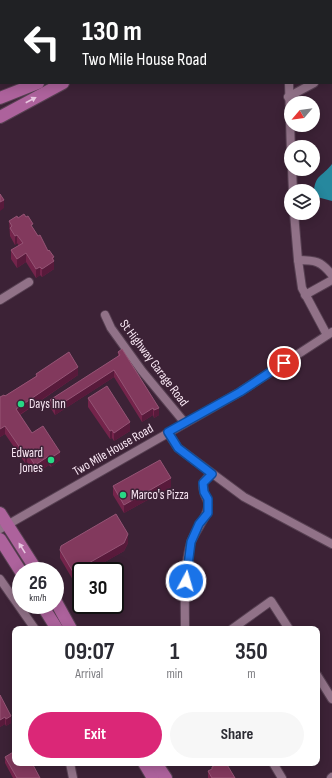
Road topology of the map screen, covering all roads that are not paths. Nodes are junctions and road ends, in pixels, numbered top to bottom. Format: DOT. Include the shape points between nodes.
graph roads {
  1 [pos="35,84"];
  2 [pos="61,84"];
  3 [pos="288,84"];
  4 [pos="312,84"];
  5 [pos="288,96"];
  6 [pos="290,96"];
  7 [pos="0,98"];
  8 [pos="0,117"];
  9 [pos="295,220"];
  10 [pos="298,260"];
  11 [pos="332,275"];
  12 [pos="332,280"];
  13 [pos="29,282"];
  14 [pos="305,295"];
  15 [pos="0,300"];
  16 [pos="105,315"];
  17 [pos="330,334"];
  18 [pos="185,423"];
  19 [pos="168,432"];
  20 [pos="212,474"];
  21 [pos="0,512"];
  22 [pos="4,527"];
  23 [pos="0,539"];
  24 [pos="332,544"];
  25 [pos="15,562"];
  26 [pos="30,562"];
  27 [pos="0,579"];
  28 [pos="48,614"];
  29 [pos="63,614"];
  30 [pos="33,626"];
  31 [pos="55,626"];
  32 [pos="69,626"];
  33 [pos="185,626"];
  34 [pos="236,626"];
  35 [pos="287,626"];
  36 [pos="320,680"];
  37 [pos="332,699"];
  38 [pos="70,766"];
  39 [pos="146,766"];
  40 [pos="158,766"];
  41 [pos="275,766"];
  42 [pos="72,778"];
  43 [pos="153,778"];
  44 [pos="166,778"];
  45 [pos="282,778"];
  1 -- 7 [label="highway"];
  8 -- 2 [label="highway, one-way"];
  3 -- 5 [label="street"];
  4 -- 6 [label="street"];
  9 -- 10 [label="street"];
  10 -- 11 [label="street" via="320,262"];
  10 -- 14 [label="street"];
  12 -- 14 [label="street"];
  13 -- 15 [label="street"];
  14 -- 17 [label="street"];
  16 -- 18 [label="street, St Highway Garage Road" via="111,328 142,371"];
  17 -- 18 [label="street" via="261,379"];
  18 -- 19 [label="street"];
  19 -- 20 [label="street, Two Mile House Road" via="178,448"];
  19 -- 22 [label="street, Two Mile House Road"];
  20 -- 24 [label="street, Two Mile House Road" via="244,497"];
  20 -- 33 [label="street" via="203,483 208,499 208,513 199,524 189,554"];
  21 -- 22 [label="highway"];
  26 -- 22 [label="highway, one-way"];
  23 -- 25 [label="highway"];
  27 -- 30 [label="street"];
  28 -- 31 [label="highway"];
  29 -- 32 [label="highway"];
  34 -- 35 [label="street" via="272,601"];
  36 -- 37 [label="street"];
  38 -- 42 [label="street"];
  39 -- 43 [label="highway"];
  40 -- 44 [label="highway"];
  41 -- 45 [label="street"];
}
